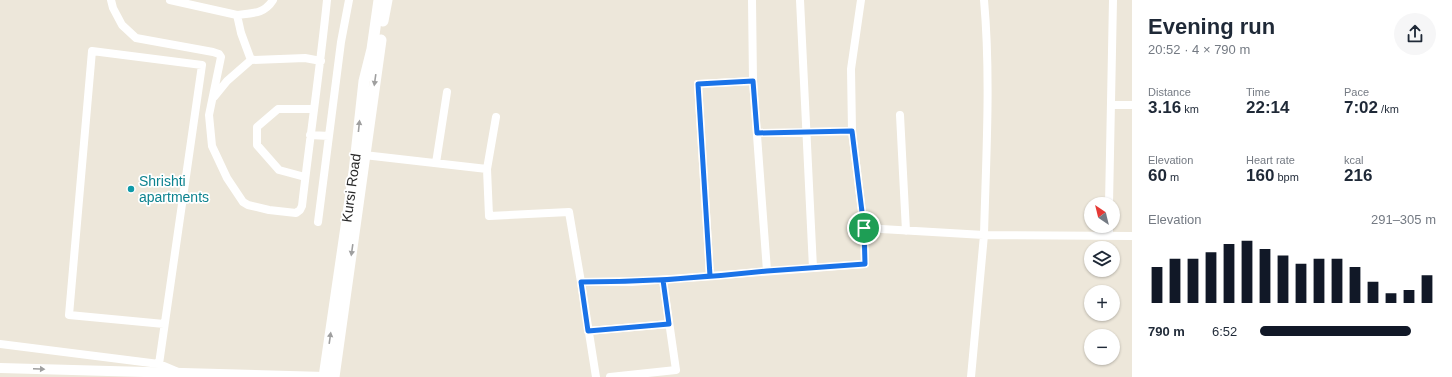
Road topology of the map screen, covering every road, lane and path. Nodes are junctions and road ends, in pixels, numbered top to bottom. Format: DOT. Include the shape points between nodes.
graph roads {
  1 [pos="110,0"];
  2 [pos="170,0"];
  3 [pos="273,0"];
  4 [pos="327,0"];
  5 [pos="349,0"];
  6 [pos="379,0"];
  7 [pos="388,0"];
  8 [pos="752,0"];
  9 [pos="800,0"];
  10 [pos="861,0"];
  11 [pos="984,0"];
  12 [pos="1114,0"];
  13 [pos="237,15"];
  14 [pos="252,60"];
  15 [pos="321,61"];
  16 [pos="753,81"];
  17 [pos="447,92"];
  18 [pos="212,100"];
  19 [pos="1111,105"];
  20 [pos="1132,106"];
  21 [pos="314,109"];
  22 [pos="900,115"];
  23 [pos="496,117"];
  24 [pos="806,131"];
  25 [pos="852,131"];
  26 [pos="757,133"];
  27 [pos="310,135"];
  28 [pos="329,136"];
  29 [pos="363,148"];
  30 [pos="436,163"];
  31 [pos="487,169"];
  32 [pos="305,177"];
  33 [pos="1109,197"];
  34 [pos="318,222"];
  35 [pos="864,228"];
  36 [pos="906,230"];
  37 [pos="1108,233"];
  38 [pos="984,235"];
  39 [pos="1108,236"];
  40 [pos="1132,236"];
  41 [pos="813,268"];
  42 [pos="344,271"];
  43 [pos="767,271"];
  44 [pos="710,276"];
  45 [pos="663,280"];
  46 [pos="581,282"];
  47 [pos="164,324"];
  48 [pos="669,324"];
  49 [pos="588,331"];
  50 [pos="0,344"];
  51 [pos="159,364"];
  52 [pos="0,368"];
  53 [pos="180,373"];
  54 [pos="637,376"];
  55 [pos="324,377"];
  56 [pos="334,377"];
  57 [pos="596,377"];
  58 [pos="610,377"];
  59 [pos="971,377"];
  1 -- 18 [label="street" via="122,25 136,38 219,54 222,57"];
  2 -- 13 [label="street"];
  3 -- 13 [label="street" via="261,12"];
  4 -- 15 [label="street"];
  5 -- 28 [label="street"];
  29 -- 6 [label="main road, Kursi Road, one-way" via="364,81 372,50"];
  7 -- 29 [label="main road, Kursi Road, one-way"];
  8 -- 16 [label="street"];
  9 -- 24 [label="street"];
  10 -- 25 [label="street" via="851,69"];
  11 -- 38 [label="street" via="987,31"];
  12 -- 19 [label="street"];
  13 -- 14 [label="street"];
  14 -- 15 [label="street" via="305,58"];
  14 -- 18 [label="street" via="227,81"];
  15 -- 21 [label="street"];
  16 -- 26 [label="street"];
  16 -- 44 [label="street" via="698,84"];
  17 -- 30 [label="street"];
  18 -- 32 [label="street" via="209,115 212,146 227,178 243,202 269,210 296,213 302,206"];
  19 -- 20 [label="street"];
  19 -- 33 [label="street"];
  21 -- 27 [label="street"];
  21 -- 32 [label="street" via="278,108 257,127 258,145 279,170"];
  22 -- 36 [label="street"];
  23 -- 31 [label="street"];
  24 -- 25 [label="street"];
  24 -- 26 [label="street"];
  24 -- 41 [label="street"];
  25 -- 35 [label="street"];
  26 -- 43 [label="street"];
  27 -- 28 [label="street"];
  27 -- 32 [label="street"];
  28 -- 34 [label="street"];
  29 -- 30 [label="street"];
  29 -- 42 [label="main road, Kursi Road"];
  30 -- 31 [label="street"];
  31 -- 46 [label="street" via="489,216 569,212"];
  35 -- 36 [label="street"];
  35 -- 41 [label="street" via="865,264"];
  36 -- 38 [label="street"];
  37 -- 39 [label="street"];
  38 -- 39 [label="street"];
  38 -- 59 [label="street"];
  39 -- 40 [label="street"];
  41 -- 43 [label="street"];
  55 -- 42 [label="main road, Kursi Road, one-way"];
  42 -- 56 [label="main road, Kursi Road"];
  43 -- 44 [label="street"];
  44 -- 45 [label="street"];
  45 -- 46 [label="street"];
  45 -- 48 [label="street"];
  46 -- 49 [label="street"];
  47 -- 47 [label="street" via="202,65 92,51 69,315"];
  47 -- 51 [label="street"];
  48 -- 49 [label="street"];
  48 -- 54 [label="street" via="676,370"];
  49 -- 57 [label="street"];
  50 -- 51 [label="street"];
  51 -- 53 [label="street"];
  52 -- 53 [label="street, one-way"];
  53 -- 55 [label="street"];
  54 -- 58 [label="street"];
}
